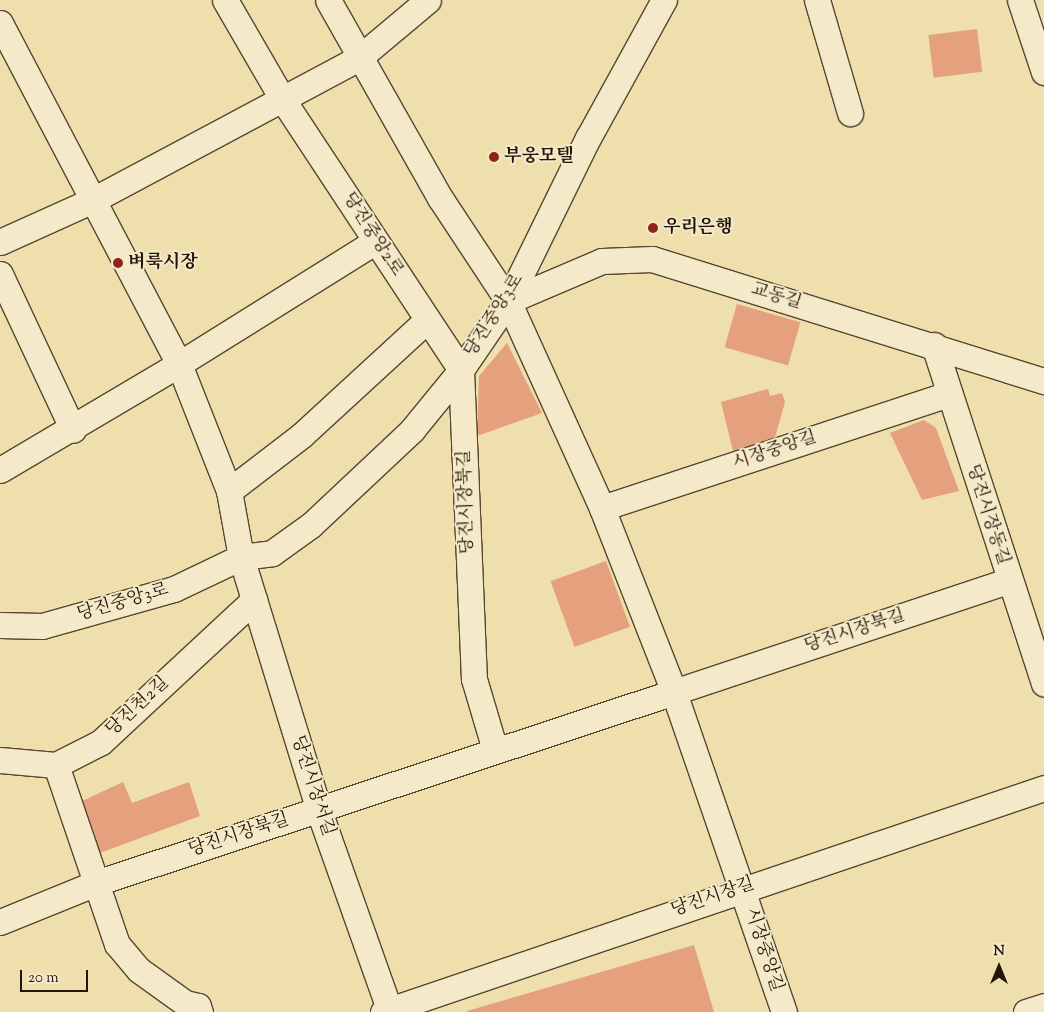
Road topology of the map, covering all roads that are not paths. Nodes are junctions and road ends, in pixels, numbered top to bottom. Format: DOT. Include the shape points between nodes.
graph roads {
  1 [pos="225,0"];
  2 [pos="328,0"];
  3 [pos="428,0"];
  4 [pos="664,0"];
  5 [pos="817,0"];
  6 [pos="1020,0"];
  7 [pos="0,23"];
  8 [pos="359,58"];
  9 [pos="1044,72"];
  10 [pos="283,100"];
  11 [pos="850,113"];
  12 [pos="91,201"];
  13 [pos="376,241"];
  14 [pos="0,242"];
  15 [pos="0,274"];
  16 [pos="508,301"];
  17 [pos="427,320"];
  18 [pos="934,345"];
  19 [pos="179,364"];
  20 [pos="461,370"];
  21 [pos="1040,377"];
  22 [pos="948,394"];
  23 [pos="73,430"];
  24 [pos="0,470"];
  25 [pos="229,491"];
  26 [pos="602,508"];
  27 [pos="241,557"];
  28 [pos="1008,581"];
  29 [pos="254,600"];
  30 [pos="0,625"];
  31 [pos="1044,684"];
  32 [pos="674,692"];
  33 [pos="495,750"];
  34 [pos="0,760"];
  35 [pos="56,765"];
  36 [pos="1044,788"];
  37 [pos="319,810"];
  38 [pos="96,883"];
  39 [pos="742,888"];
  40 [pos="0,922"];
  41 [pos="1044,1006"];
  42 [pos="387,1011"];
  43 [pos="200,1012"];
  44 [pos="784,1012"];
  45 [pos="1026,1012"];
  1 -- 10 [label="street, 당진중앙2로"];
  2 -- 8 [label="street"];
  3 -- 8 [label="street"];
  4 -- 16 [label="street, 당진중앙3로" via="588,138"];
  5 -- 11 [label="street"];
  6 -- 9 [label="street"];
  7 -- 12 [label="street"];
  8 -- 10 [label="street"];
  8 -- 16 [label="street" via="440,198"];
  10 -- 12 [label="street"];
  10 -- 13 [label="street, 당진중앙2로"];
  12 -- 14 [label="street"];
  12 -- 19 [label="street"];
  13 -- 17 [label="street, 당진중앙2로"];
  13 -- 19 [label="street"];
  15 -- 23 [label="street"];
  16 -- 18 [label="street, 교동길" via="602,261 652,259"];
  16 -- 20 [label="street, 당진중앙3로"];
  16 -- 26 [label="street"];
  17 -- 20 [label="street, 당진중앙2로"];
  17 -- 25 [label="street" via="302,436"];
  18 -- 21 [label="street, 교동길"];
  18 -- 22 [label="street, 당진시장동길"];
  19 -- 23 [label="street"];
  19 -- 25 [label="street"];
  20 -- 27 [label="street, 당진중앙3로" via="412,430 311,525 272,553"];
  20 -- 33 [label="street, 당진시장북길" via="474,679"];
  22 -- 26 [label="street, 시장중앙길"];
  22 -- 28 [label="street, 당진시장동길"];
  23 -- 24 [label="street"];
  25 -- 27 [label="street"];
  26 -- 32 [label="street"];
  27 -- 29 [label="street, 당진시장서길"];
  27 -- 30 [label="street, 당진중앙3로" via="174,589 42,626"];
  28 -- 31 [label="street, 당진시장동길"];
  28 -- 32 [label="street, 당진시장북길"];
  29 -- 35 [label="street, 당진천2길" via="101,742"];
  29 -- 37 [label="street, 당진시장서길"];
  32 -- 33 [label="street, 당진시장북길"];
  32 -- 39 [label="street"];
  33 -- 37 [label="street, 당진시장북길"];
  34 -- 35 [label="street"];
  35 -- 38 [label="street"];
  36 -- 39 [label="street, 당진시장길"];
  37 -- 38 [label="street, 당진시장북길"];
  37 -- 42 [label="street, 당진시장서길"];
  38 -- 40 [label="street, 당진시장북길"];
  38 -- 43 [label="street" via="118,944 139,970 184,1002 198,1006"];
  39 -- 42 [label="street, 당진시장길"];
  39 -- 44 [label="street, 시장중앙길"];
  41 -- 45 [label="street"];
}
